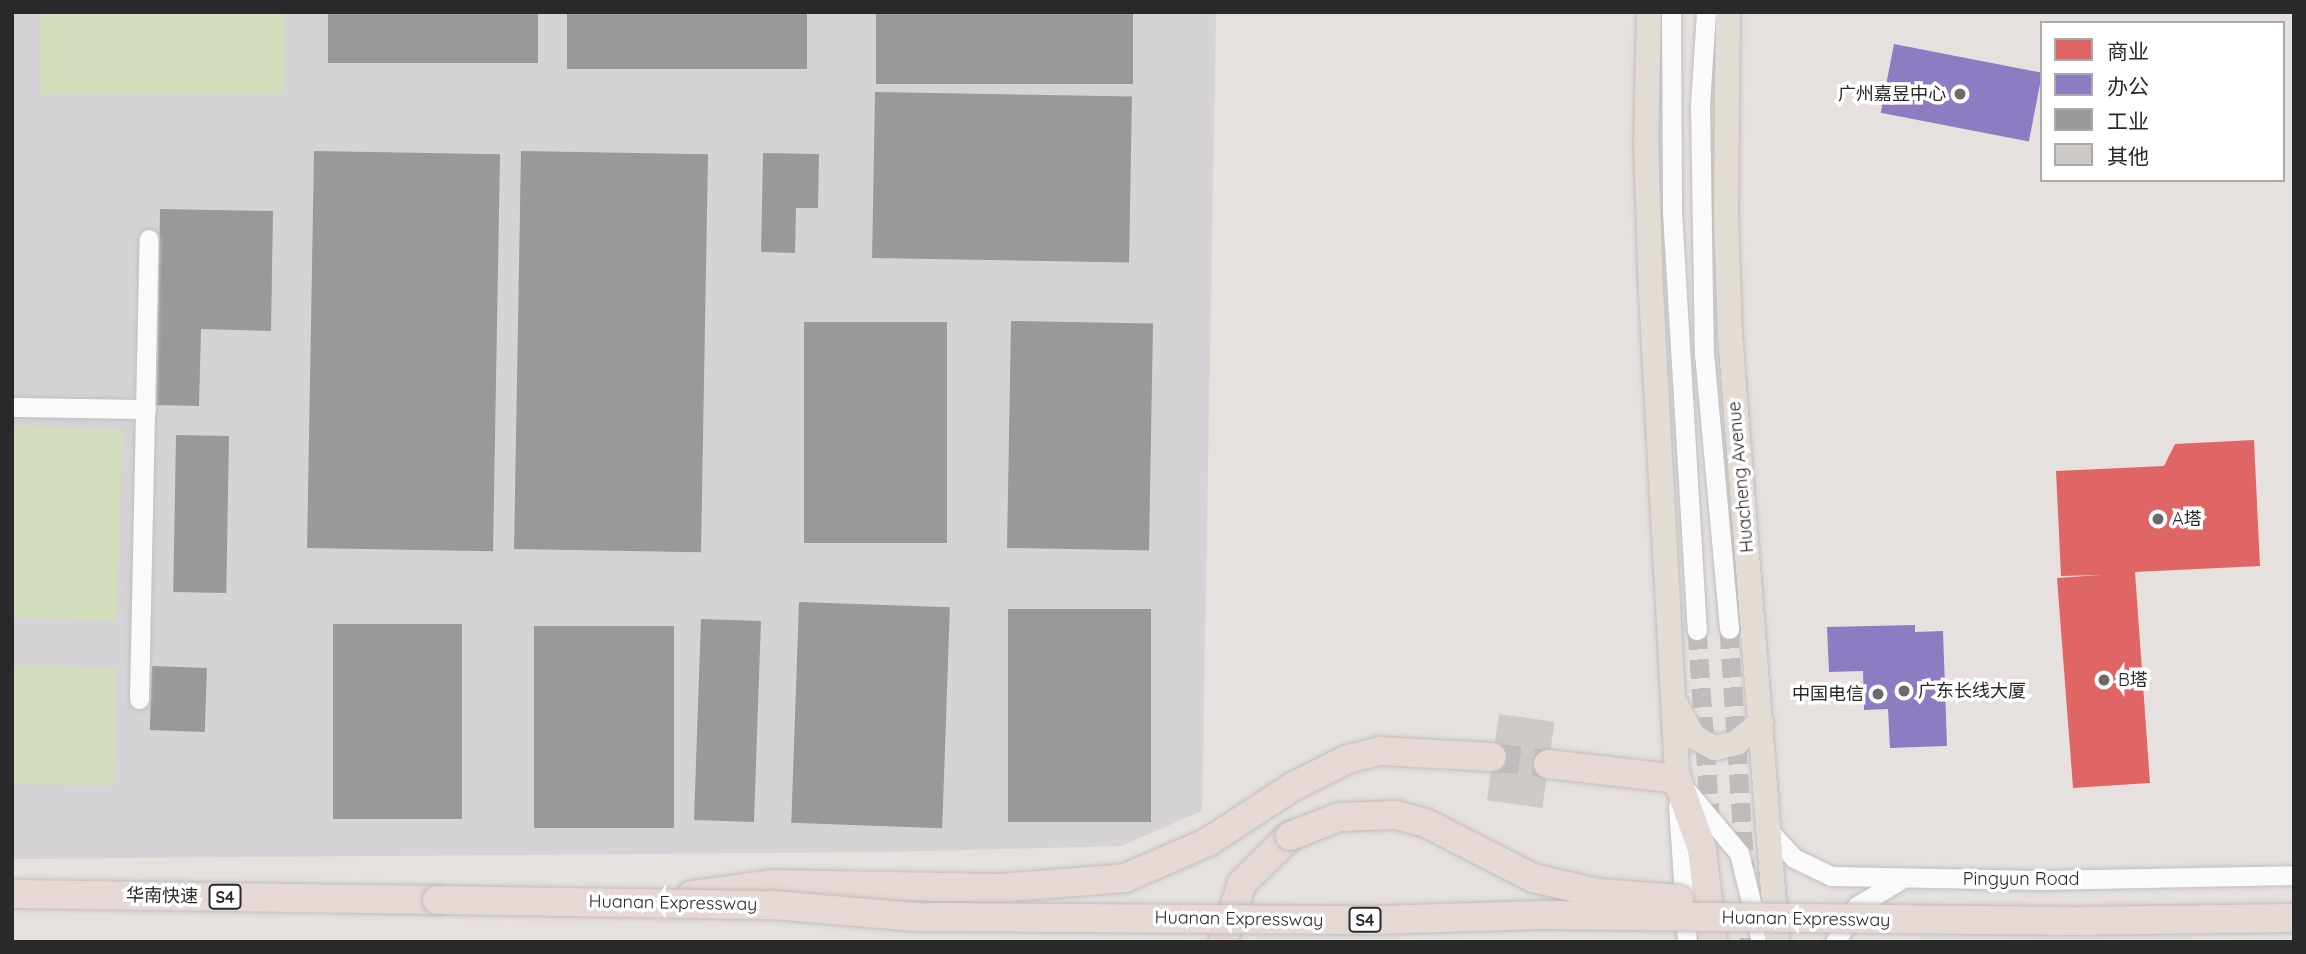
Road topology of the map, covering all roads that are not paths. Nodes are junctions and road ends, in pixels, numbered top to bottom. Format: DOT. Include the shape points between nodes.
graph roads {
  1 [pos="1649,12"];
  2 [pos="1671,12"];
  3 [pos="1706,12"];
  4 [pos="1728,12"];
  5 [pos="149,239"];
  6 [pos="12,407"];
  7 [pos="146,408"];
  8 [pos="1729,629"];
  9 [pos="1697,630"];
  10 [pos="139,699"];
  11 [pos="1674,702"];
  12 [pos="1761,722"];
  13 [pos="1492,757"];
  14 [pos="1548,764"];
  15 [pos="1677,779"];
  16 [pos="1766,828"];
  17 [pos="2294,875"];
  18 [pos="1904,878"];
  19 [pos="12,894"];
  20 [pos="646,902"];
  21 [pos="2294,918"];
  22 [pos="1833,931"];
  23 [pos="1223,942"];
  24 [pos="1687,942"];
  25 [pos="1713,942"];
  26 [pos="1761,942"];
  27 [pos="1777,942"];
  1 -- 11 [label="main road" via="1650,279"];
  2 -- 9 [label="street" via="1672,212"];
  3 -- 8 [label="street, Huacheng Avenue" via="1700,104 1704,353"];
  4 -- 12 [label="main road, Huacheng Avenue" via="1730,334"];
  5 -- 7 [label="street"];
  6 -- 7 [label="street"];
  7 -- 10 [label="street"];
  11 -- 12 [label="main road" via="1694,737 1715,748 1736,743"];
  11 -- 15 [label="main road"];
  12 -- 16 [label="main road, Huacheng Avenue"];
  13 -- 20 [label="highway, bridge" via="1380,751 1348,759 1293,786 1208,842 1125,878 999,888 772,884"];
  14 -- 15 [label="highway"];
  15 -- 24 [label="street"];
  15 -- 25 [label="highway" via="1702,849"];
  15 -- 26 [label="street" via="1740,853"];
  16 -- 18 [label="street, Pingyun Road" via="1794,858 1831,876"];
  16 -- 27 [label="main road, Huacheng Avenue"];
  17 -- 18 [label="street, Pingyun Road"];
  18 -- 22 [label="street" via="1857,906"];
  19 -- 20 [label="highway, Huanan Expressway / S4, bridge"];
  20 -- 22 [label="highway, Huanan Expressway / S4, bridge" via="772,905 915,917 1376,920 1542,915"];
  21 -- 22 [label="highway, Huanan Expressway / S4, bridge"];
  22 -- 23 [label="highway, bridge" via="1762,905 1598,893 1546,881 1503,866 1426,823 1396,815 1339,817 1290,836 1242,883"];
}
